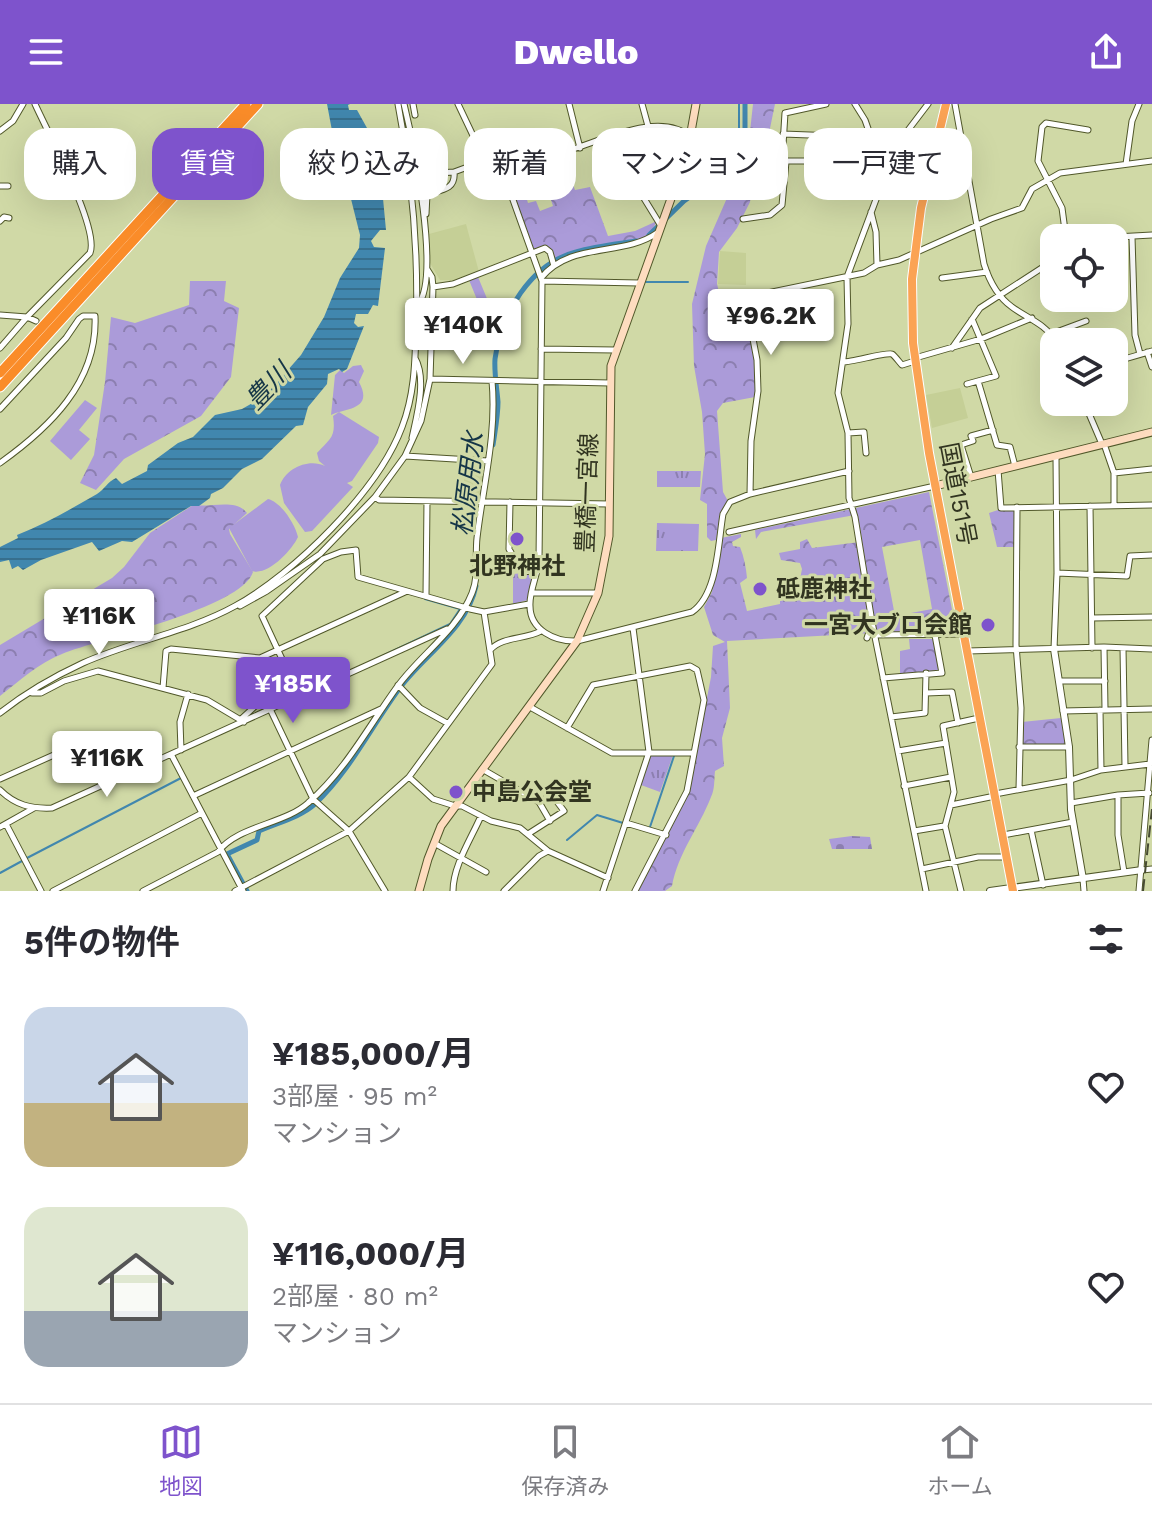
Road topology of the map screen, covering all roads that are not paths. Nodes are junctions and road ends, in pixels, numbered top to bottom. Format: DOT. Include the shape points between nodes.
graph roads {
  1 [pos="23,104"];
  2 [pos="35,104"];
  3 [pos="246,104"];
  4 [pos="258,104"];
  5 [pos="398,104"];
  6 [pos="404,104"];
  7 [pos="413,104"];
  8 [pos="458,104"];
  9 [pos="569,104"];
  10 [pos="642,104"];
  11 [pos="696,104"];
  12 [pos="826,104"];
  13 [pos="855,104"];
  14 [pos="915,104"];
  15 [pos="946,104"];
  16 [pos="955,104"];
  17 [pos="1139,104"];
  18 [pos="925,107"];
  19 [pos="415,115"];
  20 [pos="648,126"];
  21 [pos="469,128"];
  22 [pos="642,128"];
  23 [pos="675,128"];
  24 [pos="692,128"];
  25 [pos="784,128"];
  26 [pos="867,128"];
  27 [pos="909,128"];
  28 [pos="1088,130"];
  29 [pos="0,131"];
  30 [pos="592,144"];
  31 [pos="580,148"];
  32 [pos="576,149"];
  33 [pos="1152,161"];
  34 [pos="1126,164"];
  35 [pos="464,168"];
  36 [pos="448,172"];
  37 [pos="454,172"];
  38 [pos="1045,179"];
  39 [pos="0,186"];
  40 [pos="8,186"];
  41 [pos="513,200"];
  42 [pos="644,200"];
  43 [pos="670,200"];
  44 [pos="782,200"];
  45 [pos="875,200"];
  46 [pos="871,211"];
  47 [pos="9,218"];
  48 [pos="743,219"];
  49 [pos="0,221"];
  50 [pos="1064,224"];
  51 [pos="978,226"];
  52 [pos="424,227"];
  53 [pos="660,229"];
  54 [pos="1152,235"];
  55 [pos="1128,237"];
  56 [pos="1132,237"];
  57 [pos="532,253"];
  58 [pos="915,253"];
  59 [pos="877,265"];
  60 [pos="554,266"];
  61 [pos="426,269"];
  62 [pos="1040,269"];
  63 [pos="987,272"];
  64 [pos="847,277"];
  65 [pos="942,278"];
  66 [pos="541,280"];
  67 [pos="639,283"];
  68 [pos="433,287"];
  69 [pos="1000,295"];
  70 [pos="417,305"];
  71 [pos="0,315"];
  72 [pos="27,317"];
  73 [pos="972,318"];
  74 [pos="1032,318"];
  75 [pos="36,321"];
  76 [pos="1086,321"];
  77 [pos="1044,328"];
  78 [pos="1067,328"];
  79 [pos="54,337"];
  80 [pos="981,339"];
  81 [pos="60,341"];
  82 [pos="0,348"];
  83 [pos="952,348"];
  84 [pos="541,349"];
  85 [pos="615,350"];
  86 [pos="1146,353"];
  87 [pos="415,358"];
  88 [pos="914,360"];
  89 [pos="843,362"];
  90 [pos="1152,367"];
  91 [pos="0,373"];
  92 [pos="430,379"];
  93 [pos="492,381"];
  94 [pos="978,381"];
  95 [pos="541,382"];
  96 [pos="610,383"];
  97 [pos="967,384"];
  98 [pos="0,387"];
  99 [pos="0,409"];
  100 [pos="1090,416"];
  101 [pos="1152,429"];
  102 [pos="993,430"];
  103 [pos="848,433"];
  104 [pos="412,443"];
  105 [pos="1103,444"];
  106 [pos="866,453"];
  107 [pos="405,456"];
  108 [pos="1056,457"];
  109 [pos="488,461"];
  110 [pos="0,463"];
  111 [pos="1015,466"];
  112 [pos="1152,469"];
  113 [pos="998,470"];
  114 [pos="849,471"];
  115 [pos="1114,473"];
  116 [pos="971,477"];
  117 [pos="935,486"];
  118 [pos="750,494"];
  119 [pos="375,497"];
  120 [pos="427,501"];
  121 [pos="482,502"];
  122 [pos="510,502"];
  123 [pos="539,502"];
  124 [pos="609,504"];
  125 [pos="852,504"];
  126 [pos="1114,504"];
  127 [pos="1152,505"];
  128 [pos="1090,506"];
  129 [pos="1017,507"];
  130 [pos="1055,507"];
  131 [pos="729,532"];
  132 [pos="342,533"];
  133 [pos="341,552"];
  134 [pos="1152,555"];
  135 [pos="538,570"];
  136 [pos="1057,573"];
  137 [pos="1091,575"];
  138 [pos="406,591"];
  139 [pos="533,593"];
  140 [pos="598,593"];
  141 [pos="426,596"];
  142 [pos="529,604"];
  143 [pos="235,606"];
  144 [pos="467,608"];
  145 [pos="484,612"];
  146 [pos="1152,617"];
  147 [pos="1092,618"];
  148 [pos="872,622"];
  149 [pos="451,627"];
  150 [pos="633,628"];
  151 [pos="541,631"];
  152 [pos="964,634"];
  153 [pos="875,635"];
  154 [pos="935,635"];
  155 [pos="867,638"];
  156 [pos="577,641"];
  157 [pos="1104,647"];
  158 [pos="1092,648"];
  159 [pos="1123,648"];
  160 [pos="1054,649"];
  161 [pos="1152,649"];
  162 [pos="490,650"];
  163 [pos="1017,650"];
  164 [pos="278,651"];
  165 [pos="968,651"];
  166 [pos="926,673"];
  167 [pos="640,674"];
  168 [pos="286,678"];
  169 [pos="883,678"];
  170 [pos="1059,681"];
  171 [pos="1105,681"];
  172 [pos="398,685"];
  173 [pos="163,688"];
  174 [pos="31,693"];
  175 [pos="926,693"];
  176 [pos="188,694"];
  177 [pos="307,694"];
  178 [pos="530,707"];
  179 [pos="1126,708"];
  180 [pos="383,709"];
  181 [pos="1152,709"];
  182 [pos="1103,710"];
  183 [pos="271,711"];
  184 [pos="1063,711"];
  185 [pos="0,713"];
  186 [pos="891,717"];
  187 [pos="980,718"];
  188 [pos="242,721"];
  189 [pos="447,723"];
  190 [pos="958,723"];
  191 [pos="567,728"];
  192 [pos="92,738"];
  193 [pos="1152,740"];
  194 [pos="946,743"];
  195 [pos="1019,747"];
  196 [pos="1069,747"];
  197 [pos="181,750"];
  198 [pos="289,751"];
  199 [pos="898,751"];
  200 [pos="649,752"];
  201 [pos="692,753"];
  202 [pos="171,754"];
  203 [pos="1150,764"];
  204 [pos="1125,766"];
  205 [pos="482,769"];
  206 [pos="1101,770"];
  207 [pos="409,777"];
  208 [pos="951,777"];
  209 [pos="0,779"];
  210 [pos="1071,780"];
  211 [pos="904,786"];
  212 [pos="1019,789"];
  213 [pos="0,790"];
  214 [pos="1149,793"];
  215 [pos="995,795"];
  216 [pos="1118,795"];
  217 [pos="193,796"];
  218 [pos="313,799"];
  219 [pos="539,802"];
  220 [pos="1071,803"];
  221 [pos="951,805"];
  222 [pos="455,806"];
  223 [pos="34,808"];
  224 [pos="202,813"];
  225 [pos="481,816"];
  226 [pos="550,821"];
  227 [pos="1073,822"];
  228 [pos="626,823"];
  229 [pos="3,825"];
  230 [pos="945,826"];
  231 [pos="1031,830"];
  232 [pos="349,831"];
  233 [pos="914,831"];
  234 [pos="528,834"];
  235 [pos="666,835"];
  236 [pos="1003,835"];
  237 [pos="433,843"];
  238 [pos="220,848"];
  239 [pos="548,851"];
  240 [pos="463,857"];
  241 [pos="1007,857"];
  242 [pos="953,863"];
  243 [pos="922,869"];
  244 [pos="1152,869"];
  245 [pos="1142,870"];
  246 [pos="486,872"];
  247 [pos="1124,872"];
  248 [pos="608,878"];
  249 [pos="1083,879"];
  250 [pos="1043,885"];
  251 [pos="239,890"];
  252 [pos="1012,890"];
  253 [pos="41,891"];
  254 [pos="53,891"];
  255 [pos="143,891"];
  256 [pos="385,891"];
  257 [pos="419,891"];
  258 [pos="453,891"];
  259 [pos="504,891"];
  260 [pos="603,891"];
  261 [pos="635,891"];
  262 [pos="926,891"];
  263 [pos="961,891"];
  264 [pos="990,891"];
  265 [pos="1084,891"];
  266 [pos="1139,891"];
  1 -- 29 [label="street"];
  2 -- 72 [label="street" via="88,221 93,246"];
  3 -- 91 [label="highway"];
  4 -- 98 [label="highway"];
  5 -- 70 [label="street" via="413,195"];
  6 -- 52 [label="street"];
  7 -- 19 [label="street"];
  8 -- 21 [label="street"];
  9 -- 31 [label="street"];
  10 -- 20 [label="street"];
  11 -- 24 [label="main road, 豊橋一宮線"];
  12 -- 25 [label="street" via="785,113"];
  13 -- 26 [label="street"];
  14 -- 18 [label="street"];
  15 -- 58 [label="highway, 国道151号"];
  16 -- 51 [label="street"];
  17 -- 34 [label="street"];
  18 -- 27 [label="street"];
  20 -- 22 [label="street"];
  20 -- 23 [label="street"];
  28 -- 38 [label="street" via="1046,123 1042,127 1038,161"];
  30 -- 31 [label="street"];
  31 -- 32 [label="street"];
  33 -- 34 [label="street"];
  34 -- 38 [label="street"];
  35 -- 37 [label="street"];
  36 -- 37 [label="street"];
  37 -- 52 [label="street" via="451,187 427,194"];
  38 -- 50 [label="street" via="1062,208"];
  38 -- 51 [label="street" via="1022,208"];
  39 -- 40 [label="street"];
  41 -- 57 [label="street"];
  42 -- 53 [label="street"];
  43 -- 53 [label="main road, 豊橋一宮線"];
  44 -- 48 [label="street" via="770,215"];
  45 -- 46 [label="street"];
  46 -- 59 [label="street"];
  46 -- 64 [label="street"];
  47 -- 49 [label="street"];
  51 -- 58 [label="street"];
  51 -- 63 [label="street"];
  52 -- 61 [label="street"];
  53 -- 60 [label="street" via="644,242 582,253"];
  53 -- 67 [label="main road, 豊橋一宮線"];
  54 -- 56 [label="street"];
  55 -- 56 [label="street"];
  56 -- 86 [label="street" via="1135,335"];
  57 -- 60 [label="street" via="548,249"];
  57 -- 66 [label="street"];
  57 -- 68 [label="street"];
  58 -- 59 [label="street"];
  58 -- 88 [label="highway, 国道151号"];
  59 -- 64 [label="street"];
  60 -- 66 [label="street"];
  61 -- 68 [label="street"];
  61 -- 70 [label="street"];
  62 -- 69 [label="street"];
  63 -- 65 [label="street"];
  63 -- 69 [label="street"];
  64 -- 89 [label="street"];
  64 -- 118 [label="street" via="748,297 758,391"];
  66 -- 67 [label="street"];
  66 -- 84 [label="street"];
  67 -- 85 [label="main road, 豊橋一宮線"];
  68 -- 92 [label="street"];
  69 -- 73 [label="street"];
  69 -- 74 [label="street"];
  70 -- 87 [label="street"];
  71 -- 72 [label="street"];
  72 -- 75 [label="street"];
  72 -- 82 [label="street"];
  73 -- 80 [label="street"];
  73 -- 83 [label="street"];
  74 -- 77 [label="street"];
  74 -- 80 [label="street"];
  76 -- 78 [label="street"];
  79 -- 81 [label="street"];
  80 -- 83 [label="street"];
  80 -- 94 [label="street" via="996,376"];
  81 -- 99 [label="street"];
  81 -- 110 [label="street" via="79,319 95,316 92,345 75,390 40,433"];
  83 -- 88 [label="street"];
  84 -- 85 [label="street"];
  84 -- 95 [label="street"];
  85 -- 96 [label="main road, 豊橋一宮線"];
  86 -- 90 [label="street"];
  87 -- 104 [label="street" via="419,398"];
  87 -- 143 [label="street" via="403,427 370,482 318,542"];
  88 -- 89 [label="street" via="902,365 889,354"];
  88 -- 117 [label="highway, 国道151号"];
  89 -- 103 [label="street" via="838,393"];
  92 -- 93 [label="street"];
  92 -- 104 [label="street"];
  93 -- 95 [label="street"];
  93 -- 109 [label="street"];
  94 -- 97 [label="street"];
  94 -- 102 [label="street"];
  95 -- 96 [label="street"];
  95 -- 123 [label="street"];
  96 -- 124 [label="main road, 豊橋一宮線"];
  100 -- 105 [label="street"];
  101 -- 105 [label="main road"];
  102 -- 111 [label="street" via="997,445 1010,447"];
  102 -- 116 [label="street" via="961,445"];
  103 -- 106 [label="street" via="864,432"];
  103 -- 114 [label="street"];
  104 -- 107 [label="street"];
  105 -- 108 [label="main road"];
  105 -- 115 [label="street"];
  107 -- 109 [label="street"];
  107 -- 119 [label="street"];
  108 -- 111 [label="main road"];
  108 -- 130 [label="street"];
  109 -- 121 [label="street"];
  111 -- 113 [label="main road"];
  112 -- 115 [label="street"];
  113 -- 116 [label="main road"];
  113 -- 129 [label="street" via="1001,508"];
  114 -- 118 [label="street"];
  114 -- 125 [label="street"];
  115 -- 126 [label="street"];
  116 -- 117 [label="main road"];
  117 -- 125 [label="street"];
  117 -- 152 [label="highway, 国道151号"];
  118 -- 150 [label="street" via="726,507 711,586 700,606 686,615"];
  119 -- 120 [label="street"];
  119 -- 132 [label="street"];
  120 -- 121 [label="street"];
  120 -- 141 [label="street"];
  121 -- 122 [label="street"];
  121 -- 144 [label="street" via="475,581"];
  122 -- 123 [label="street"];
  122 -- 135 [label="street" via="509,549 522,572"];
  123 -- 124 [label="street"];
  123 -- 135 [label="street"];
  124 -- 140 [label="main road, 豊橋一宮線" via="607,553"];
  125 -- 131 [label="street"];
  125 -- 148 [label="street"];
  126 -- 127 [label="street"];
  126 -- 128 [label="street"];
  128 -- 130 [label="street"];
  128 -- 137 [label="street"];
  129 -- 130 [label="street"];
  129 -- 163 [label="street"];
  130 -- 136 [label="street"];
  132 -- 133 [label="street"];
  132 -- 143 [label="street" via="267,591"];
  133 -- 138 [label="street" via="356,550 358,577"];
  133 -- 164 [label="street" via="314,567 262,616"];
  134 -- 137 [label="street" via="1130,556 1127,576"];
  135 -- 139 [label="street"];
  136 -- 137 [label="street"];
  136 -- 160 [label="street"];
  137 -- 147 [label="street"];
  138 -- 141 [label="street"];
  138 -- 164 [label="street"];
  139 -- 140 [label="street"];
  139 -- 142 [label="street"];
  140 -- 156 [label="main road, 豊橋一宮線"];
  141 -- 144 [label="street"];
  142 -- 145 [label="street"];
  142 -- 151 [label="street"];
  143 -- 174 [label="street" via="84,662"];
  144 -- 145 [label="street"];
  144 -- 149 [label="street"];
  145 -- 162 [label="street"];
  146 -- 147 [label="street"];
  147 -- 158 [label="street"];
  148 -- 153 [label="street"];
  148 -- 155 [label="street"];
  149 -- 172 [label="street"];
  149 -- 177 [label="street"];
  150 -- 156 [label="street"];
  150 -- 167 [label="street"];
  151 -- 156 [label="street"];
  151 -- 162 [label="street" via="499,642"];
  152 -- 154 [label="street"];
  152 -- 165 [label="highway, 国道151号"];
  153 -- 154 [label="street"];
  153 -- 169 [label="street"];
  154 -- 166 [label="street" via="942,673"];
  156 -- 178 [label="main road, 豊橋一宮線"];
  157 -- 158 [label="street"];
  157 -- 159 [label="street"];
  157 -- 171 [label="street"];
  158 -- 160 [label="street"];
  159 -- 161 [label="street"];
  159 -- 179 [label="street"];
  160 -- 163 [label="street"];
  160 -- 170 [label="street"];
  162 -- 189 [label="street" via="492,664"];
  163 -- 165 [label="street"];
  163 -- 195 [label="street"];
  164 -- 173 [label="street" via="260,658 171,649 166,651"];
  164 -- 177 [label="street" via="296,670"];
  165 -- 187 [label="highway, 国道151号"];
  166 -- 169 [label="street"];
  166 -- 175 [label="street"];
  167 -- 191 [label="street" via="593,685"];
  167 -- 200 [label="street"];
  167 -- 201 [label="street" via="690,666 697,670 704,700"];
  168 -- 188 [label="street"];
  169 -- 186 [label="street"];
  170 -- 171 [label="street"];
  170 -- 184 [label="street"];
  171 -- 182 [label="street"];
  172 -- 180 [label="street"];
  172 -- 189 [label="street" via="420,708"];
  173 -- 174 [label="street" via="95,671"];
  173 -- 176 [label="street"];
  174 -- 185 [label="street"];
  175 -- 186 [label="street" via="925,713"];
  175 -- 190 [label="street" via="952,692"];
  176 -- 188 [label="street"];
  176 -- 197 [label="street" via="180,722"];
  177 -- 183 [label="street"];
  178 -- 191 [label="street"];
  178 -- 205 [label="main road, 豊橋一宮線"];
  179 -- 181 [label="street"];
  179 -- 182 [label="street"];
  179 -- 204 [label="street"];
  180 -- 198 [label="street"];
  180 -- 218 [label="street"];
  182 -- 184 [label="street"];
  182 -- 206 [label="street"];
  183 -- 188 [label="street"];
  183 -- 198 [label="street"];
  184 -- 196 [label="street"];
  186 -- 199 [label="street"];
  187 -- 190 [label="street"];
  187 -- 215 [label="highway, 国道151号"];
  188 -- 197 [label="street"];
  189 -- 207 [label="street"];
  190 -- 194 [label="street" via="943,726"];
  191 -- 200 [label="street" via="612,753"];
  192 -- 209 [label="street"];
  193 -- 203 [label="street"];
  194 -- 199 [label="street"];
  194 -- 208 [label="street"];
  195 -- 196 [label="street"];
  195 -- 212 [label="street"];
  196 -- 210 [label="street"];
  197 -- 202 [label="street"];
  198 -- 217 [label="street"];
  198 -- 218 [label="street"];
  199 -- 211 [label="street"];
  200 -- 201 [label="street"];
  200 -- 228 [label="street"];
  201 -- 235 [label="street" via="687,791"];
  202 -- 217 [label="street"];
  202 -- 223 [label="street" via="52,808"];
  203 -- 204 [label="street"];
  203 -- 214 [label="street"];
  204 -- 206 [label="street"];
  205 -- 219 [label="street"];
  205 -- 222 [label="main road, 豊橋一宮線"];
  206 -- 210 [label="street"];
  207 -- 222 [label="street" via="433,799"];
  207 -- 232 [label="street"];
  208 -- 211 [label="street"];
  208 -- 221 [label="street"];
  210 -- 212 [label="street"];
  210 -- 220 [label="street"];
  211 -- 233 [label="street"];
  212 -- 215 [label="street"];
  213 -- 223 [label="street"];
  214 -- 216 [label="street"];
  214 -- 245 [label="street"];
  215 -- 221 [label="street"];
  215 -- 236 [label="highway, 国道151号"];
  216 -- 220 [label="street"];
  216 -- 247 [label="street"];
  217 -- 224 [label="street"];
  218 -- 232 [label="street"];
  218 -- 238 [label="street"];
  219 -- 226 [label="street"];
  219 -- 226 [label="street" via="552,795 560,803 564,811"];
  220 -- 227 [label="street"];
  221 -- 230 [label="street"];
  222 -- 225 [label="street"];
  222 -- 237 [label="main road, 豊橋一宮線"];
  223 -- 229 [label="street"];
  224 -- 238 [label="street"];
  224 -- 254 [label="street"];
  225 -- 234 [label="street"];
  225 -- 240 [label="street"];
  226 -- 234 [label="street"];
  227 -- 231 [label="street"];
  227 -- 249 [label="street"];
  228 -- 235 [label="street"];
  228 -- 248 [label="street"];
  229 -- 253 [label="street"];
  230 -- 233 [label="street"];
  230 -- 242 [label="street"];
  231 -- 236 [label="street"];
  231 -- 250 [label="street"];
  232 -- 251 [label="street"];
  232 -- 256 [label="street"];
  233 -- 243 [label="street"];
  234 -- 239 [label="street"];
  235 -- 261 [label="street"];
  236 -- 241 [label="highway, 国道151号"];
  237 -- 240 [label="street"];
  237 -- 257 [label="main road, 豊橋一宮線"];
  238 -- 251 [label="street"];
  238 -- 255 [label="street"];
  239 -- 248 [label="street"];
  239 -- 259 [label="street"];
  240 -- 246 [label="street"];
  240 -- 258 [label="street"];
  241 -- 242 [label="street"];
  241 -- 252 [label="highway, 国道151号"];
  242 -- 243 [label="street"];
  242 -- 263 [label="street"];
  243 -- 262 [label="street"];
  244 -- 245 [label="street"];
  245 -- 247 [label="street"];
  245 -- 266 [label="street"];
  247 -- 249 [label="street"];
  248 -- 260 [label="street"];
  249 -- 250 [label="street"];
  249 -- 265 [label="street"];
  250 -- 252 [label="street"];
  252 -- 264 [label="street"];
}
